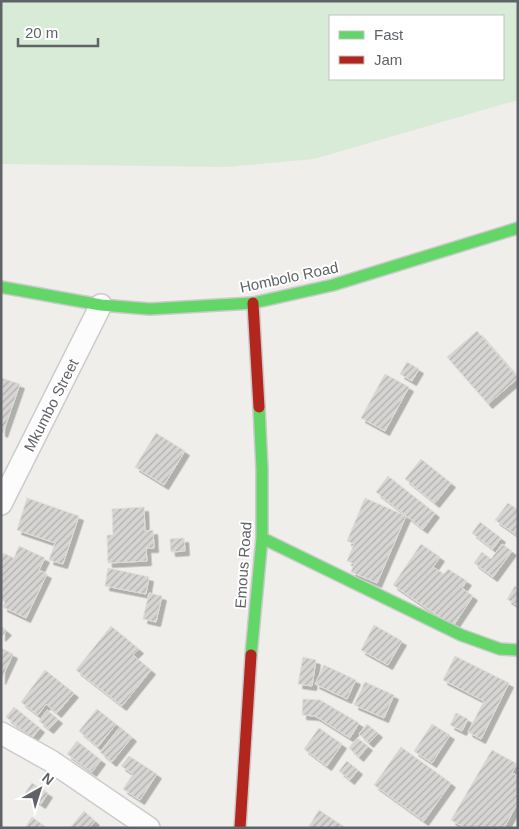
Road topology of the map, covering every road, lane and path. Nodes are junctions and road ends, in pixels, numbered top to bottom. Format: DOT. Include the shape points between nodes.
graph roads {
  1 [pos="518,228"];
  2 [pos="1,287"];
  3 [pos="253,303"];
  4 [pos="101,305"];
  5 [pos="1,504"];
  6 [pos="262,538"];
  7 [pos="518,650"];
  8 [pos="3,738"];
  9 [pos="149,828"];
  10 [pos="240,828"];
  1 -- 3 [label="street, Hombolo Road" via="333,285"];
  2 -- 4 [label="street, Hombolo Road"];
  3 -- 4 [label="street, Hombolo Road" via="150,309"];
  3 -- 6 [label="street, Emous Road" via="262,468"];
  4 -- 5 [label="street, Mkumbo Street"];
  6 -- 7 [label="street" via="462,635 500,649"];
  6 -- 10 [label="street, Emous Road" via="248,682"];
  8 -- 9 [label="street" via="51,761"];
}
